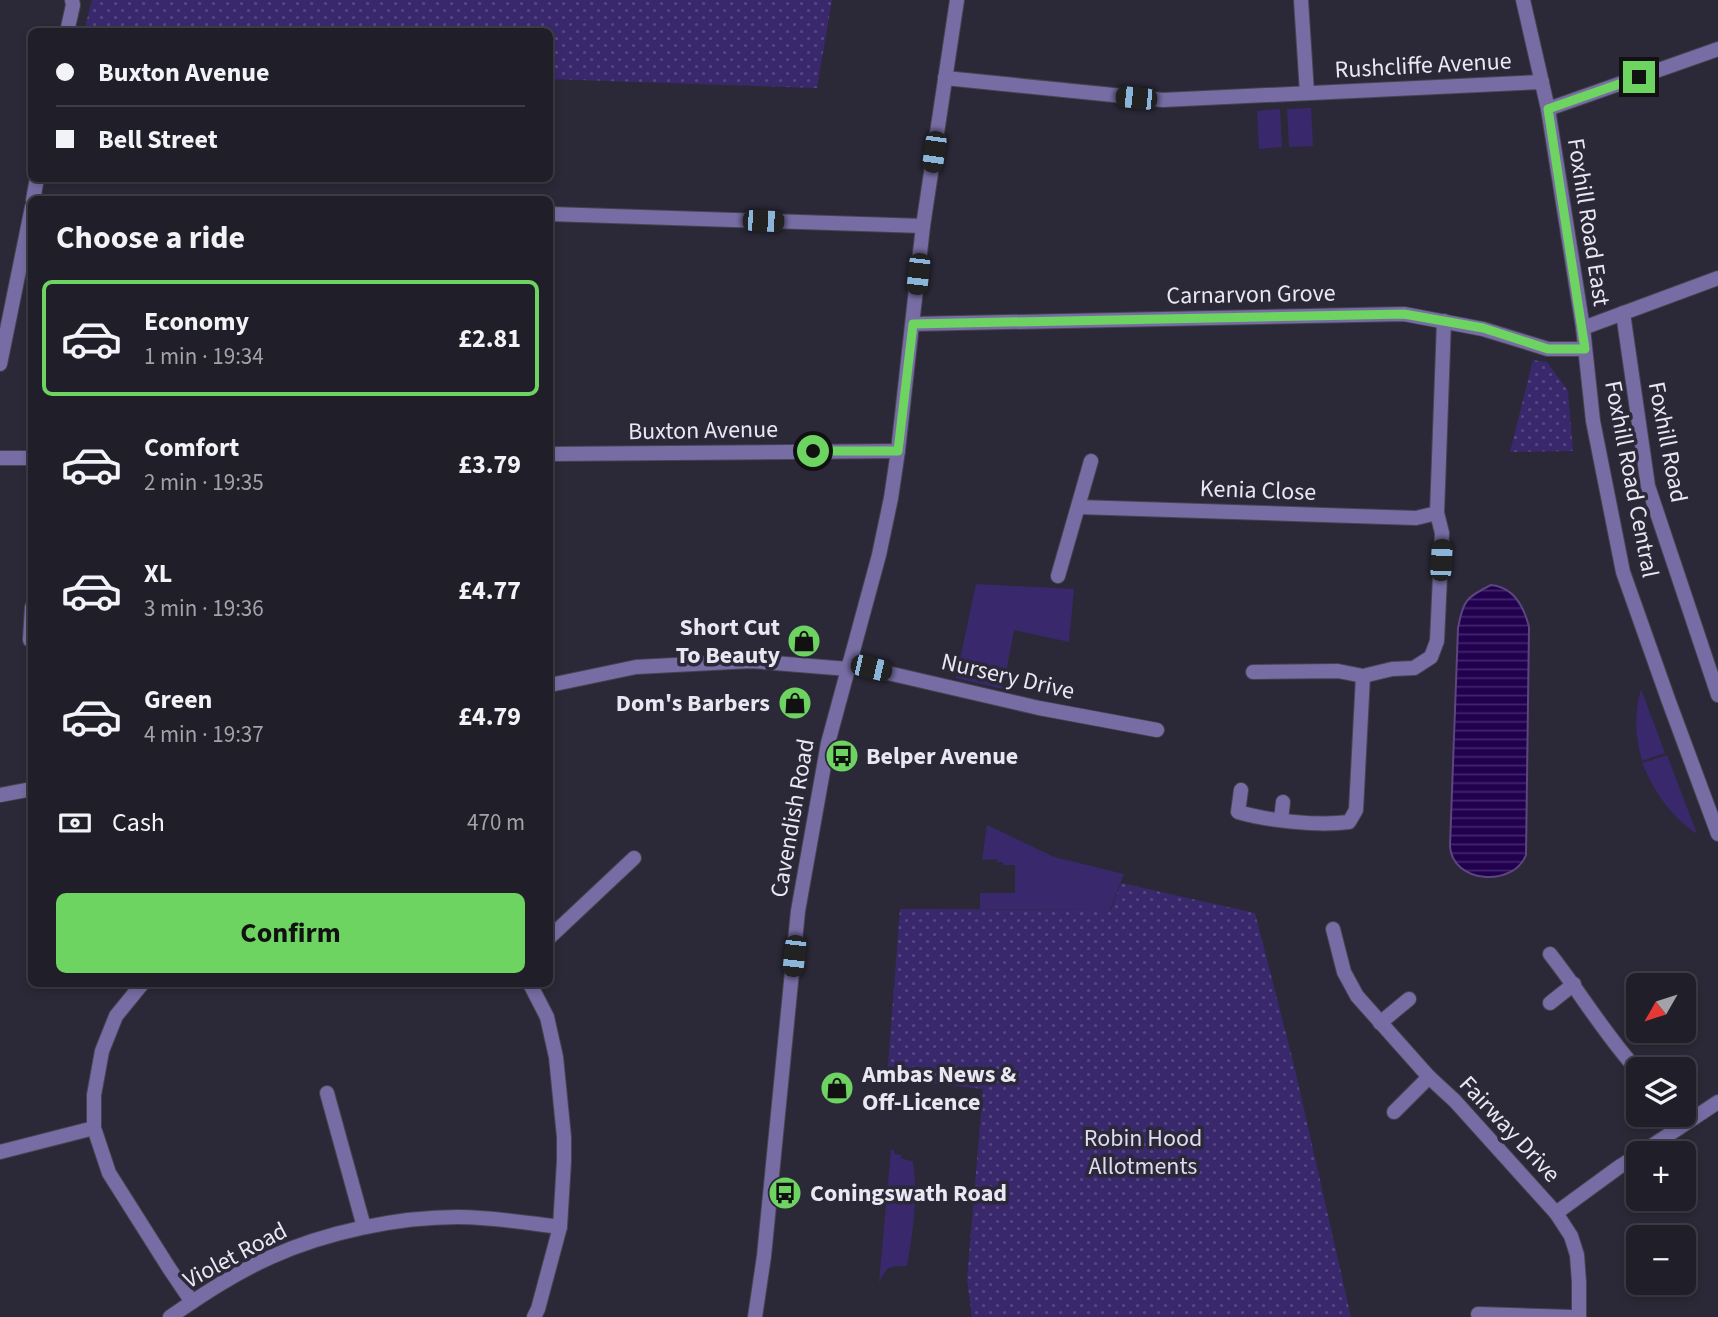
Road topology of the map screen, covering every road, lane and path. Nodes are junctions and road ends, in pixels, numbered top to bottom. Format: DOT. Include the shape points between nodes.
graph roads {
  1 [pos="72,0"];
  2 [pos="957,0"];
  3 [pos="1301,0"];
  4 [pos="1524,0"];
  5 [pos="69,28"];
  6 [pos="1718,49"];
  7 [pos="945,78"];
  8 [pos="1542,82"];
  9 [pos="1307,93"];
  10 [pos="1548,109"];
  11 [pos="553,214"];
  12 [pos="28,223"];
  13 [pos="923,226"];
  14 [pos="1718,278"];
  15 [pos="1623,313"];
  16 [pos="5,314"];
  17 [pos="1444,321"];
  18 [pos="913,324"];
  19 [pos="1583,328"];
  20 [pos="1585,349"];
  21 [pos="0,364"];
  22 [pos="898,451"];
  23 [pos="553,454"];
  24 [pos="0,458"];
  25 [pos="28,458"];
  26 [pos="1091,461"];
  27 [pos="1078,507"];
  28 [pos="1437,513"];
  29 [pos="1058,576"];
  30 [pos="848,666"];
  31 [pos="1253,672"];
  32 [pos="1363,676"];
  33 [pos="553,684"];
  34 [pos="1718,695"];
  35 [pos="1157,730"];
  36 [pos="28,790"];
  37 [pos="1241,790"];
  38 [pos="0,795"];
  39 [pos="1283,802"];
  40 [pos="1281,820"];
  41 [pos="1718,834"];
  42 [pos="634,858"];
  43 [pos="1333,929"];
  44 [pos="553,934"];
  45 [pos="1550,954"];
  46 [pos="1574,984"];
  47 [pos="140,987"];
  48 [pos="532,987"];
  49 [pos="1409,999"];
  50 [pos="1550,1003"];
  51 [pos="1380,1023"];
  52 [pos="1626,1057"];
  53 [pos="1429,1077"];
  54 [pos="327,1093"];
  55 [pos="1718,1101"];
  56 [pos="1394,1112"];
  57 [pos="1696,1112"];
  58 [pos="1671,1127"];
  59 [pos="94,1128"];
  60 [pos="1655,1141"];
  61 [pos="0,1153"];
  62 [pos="1626,1162"];
  63 [pos="1556,1213"];
  64 [pos="364,1227"];
  65 [pos="560,1227"];
  66 [pos="192,1301"];
  67 [pos="1478,1314"];
  68 [pos="170,1317"];
  69 [pos="534,1317"];
  70 [pos="755,1317"];
  71 [pos="1571,1317"];
  72 [pos="1579,1317"];
  1 -- 5 [label="street"];
  2 -- 7 [label="street, Cavendish Road"];
  3 -- 9 [label="street, Rushcliffe Avenue"];
  4 -- 8 [label="street, Foxhill Road East"];
  6 -- 10 [label="street"];
  7 -- 9 [label="street, Rushcliffe Avenue" via="1163,100"];
  7 -- 13 [label="street, Cavendish Road"];
  8 -- 9 [label="street, Rushcliffe Avenue"];
  8 -- 10 [label="street, Foxhill Road East"];
  10 -- 19 [label="street, Foxhill Road East"];
  11 -- 13 [label="street"];
  12 -- 16 [label="street"];
  13 -- 18 [label="street, Cavendish Road"];
  14 -- 15 [label="street"];
  15 -- 19 [label="street"];
  15 -- 34 [label="street, Foxhill Road" via="1648,486"];
  16 -- 21 [label="street"];
  17 -- 18 [label="street, Carnarvon Grove" via="1404,314"];
  17 -- 20 [label="street, Carnarvon Grove" via="1548,349"];
  17 -- 28 [label="street"];
  18 -- 22 [label="street, Cavendish Road"];
  19 -- 20 [label="street, Foxhill Road Central"];
  20 -- 41 [label="street, Foxhill Road Central" via="1623,572"];
  22 -- 23 [label="street, Buxton Avenue"];
  22 -- 30 [label="street, Cavendish Road" via="878,555"];
  24 -- 25 [label="street"];
  26 -- 27 [label="street"];
  27 -- 28 [label="street, Kenia Close" via="1416,518"];
  27 -- 29 [label="street"];
  28 -- 32 [label="street" via="1442,533 1437,641 1430,657 1414,668"];
  30 -- 33 [label="street" via="751,662 636,667"];
  30 -- 35 [label="street, Nursery Drive"];
  30 -- 70 [label="street, Cavendish Road" via="828,743 799,911"];
  31 -- 32 [label="street" via="1338,671"];
  32 -- 40 [label="street" via="1356,810 1349,822 1336,824"];
  36 -- 38 [label="street"];
  37 -- 40 [label="street" via="1238,812"];
  39 -- 40 [label="street"];
  42 -- 44 [label="street"];
  43 -- 51 [label="street, Fairway Drive" via="1344,972"];
  45 -- 46 [label="street"];
  46 -- 50 [label="street"];
  46 -- 52 [label="street"];
  47 -- 59 [label="street" via="116,1016 102,1051"];
  48 -- 65 [label="street" via="547,1017 556,1057 564,1137"];
  49 -- 51 [label="street"];
  51 -- 53 [label="street, Fairway Drive"];
  53 -- 56 [label="street"];
  53 -- 63 [label="street, Fairway Drive"];
  54 -- 64 [label="street"];
  55 -- 57 [label="street, Fairway Drive"];
  58 -- 60 [label="street, Fairway Drive"];
  59 -- 61 [label="street"];
  59 -- 66 [label="street" via="109,1173"];
  62 -- 63 [label="street, Fairway Drive"];
  63 -- 72 [label="street, Fairway Drive" via="1577,1255"];
  64 -- 65 [label="street, Violet Road" via="461,1217"];
  64 -- 66 [label="street, Violet Road" via="272,1256"];
  65 -- 69 [label="street"];
  66 -- 68 [label="street, Violet Road"];
  67 -- 71 [label="street"];
}
